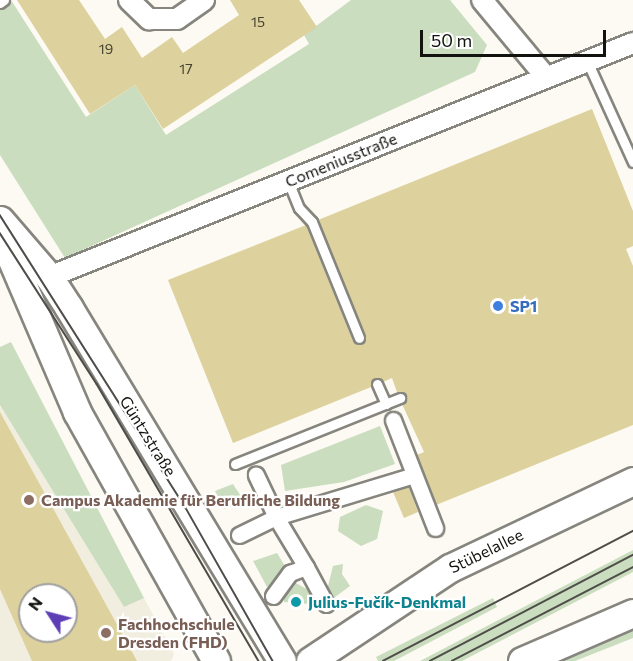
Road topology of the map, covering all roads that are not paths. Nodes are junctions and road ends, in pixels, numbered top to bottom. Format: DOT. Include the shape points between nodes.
graph roads {
  1 [pos="4,0"];
  2 [pos="129,0"];
  3 [pos="204,0"];
  4 [pos="482,0"];
  5 [pos="0,3"];
  6 [pos="633,43"];
  7 [pos="587,61"];
  8 [pos="546,77"];
  9 [pos="633,162"];
  10 [pos="288,181"];
  11 [pos="0,220"];
  12 [pos="0,232"];
  13 [pos="49,277"];
  14 [pos="358,338"];
  15 [pos="377,384"];
  16 [pos="399,398"];
  17 [pos="386,404"];
  18 [pos="393,420"];
  19 [pos="235,464"];
  20 [pos="256,475"];
  21 [pos="414,475"];
  22 [pos="633,481"];
  23 [pos="276,517"];
  24 [pos="435,528"];
  25 [pos="239,535"];
  26 [pos="306,567"];
  27 [pos="273,596"];
  28 [pos="326,604"];
  29 [pos="633,613"];
  30 [pos="216,661"];
  31 [pos="282,661"];
  32 [pos="310,661"];
  33 [pos="522,661"];
  1 -- 5 [label="lane"];
  2 -- 3 [label="street" via="149,19 177,19"];
  4 -- 8 [label="street"];
  6 -- 7 [label="street, Comeniusstraße"];
  7 -- 8 [label="street, Comeniusstraße"];
  7 -- 9 [label="lane"];
  8 -- 10 [label="street, Comeniusstraße"];
  10 -- 13 [label="street, Comeniusstraße"];
  10 -- 14 [label="lane" via="299,208 312,222"];
  11 -- 13 [label="main road, Güntzstraße"];
  12 -- 30 [label="main road" via="78,412"];
  13 -- 31 [label="main road, Güntzstraße" via="188,500"];
  15 -- 17 [label="lane"];
  16 -- 17 [label="lane"];
  17 -- 19 [label="lane"];
  18 -- 21 [label="street"];
  20 -- 23 [label="street"];
  21 -- 23 [label="street"];
  21 -- 24 [label="street"];
  22 -- 32 [label="main road, Stübelallee" via="450,568"];
  23 -- 25 [label="street"];
  23 -- 26 [label="street"];
  26 -- 27 [label="street" via="290,573"];
  26 -- 28 [label="street"];
  29 -- 33 [label="main road"];
}
